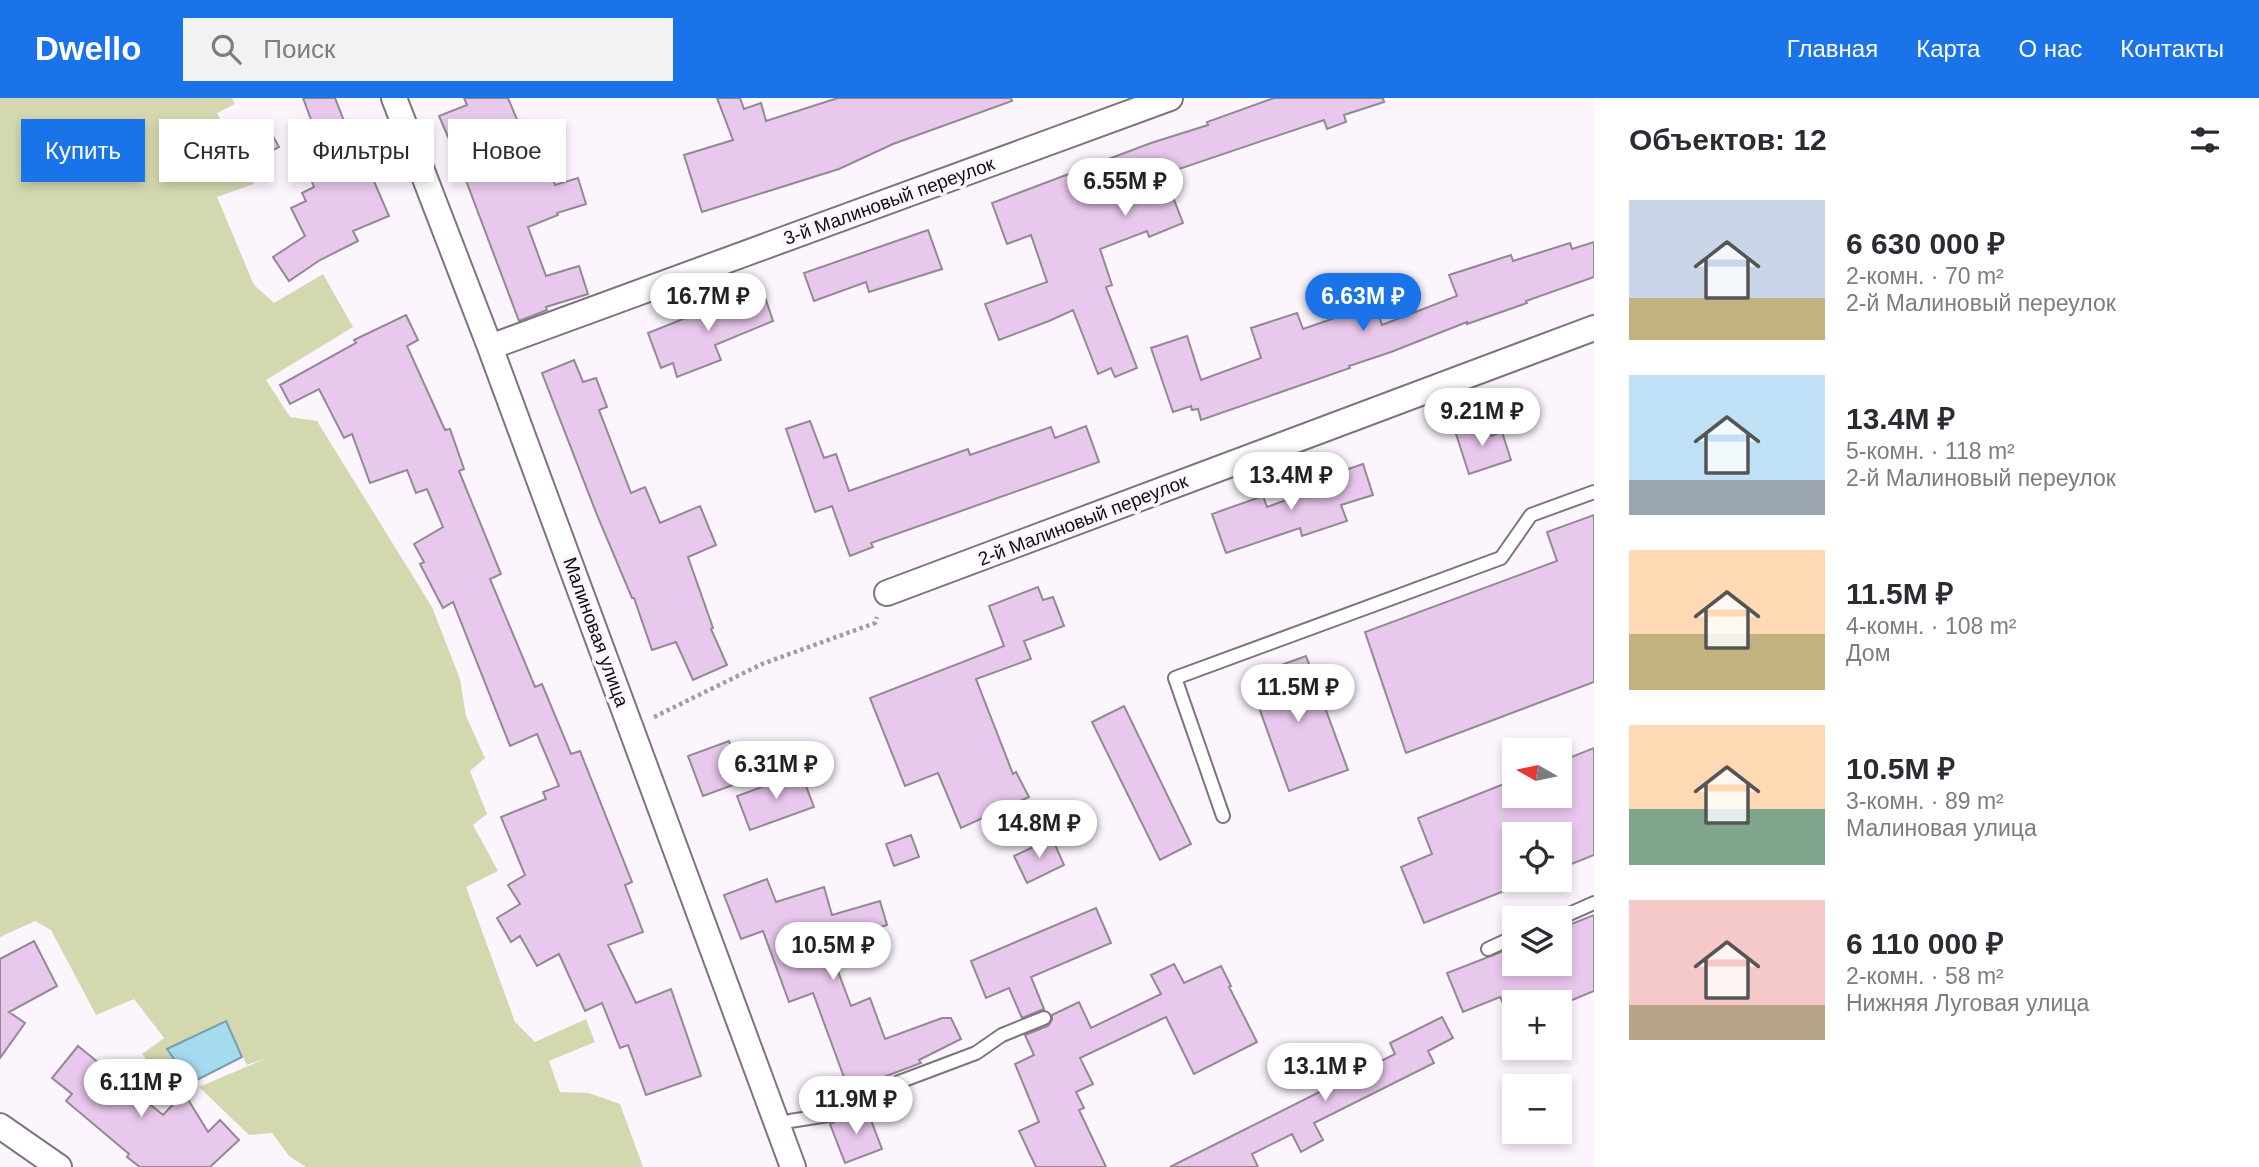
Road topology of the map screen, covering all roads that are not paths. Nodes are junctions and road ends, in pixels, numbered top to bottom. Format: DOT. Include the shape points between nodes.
graph roads {
  1 [pos="394,98"];
  2 [pos="1170,98"];
  3 [pos="1594,328"];
  4 [pos="489,347"];
  5 [pos="1594,492"];
  6 [pos="887,593"];
  7 [pos="1223,816"];
  8 [pos="1594,903"];
  9 [pos="1572,913"];
  10 [pos="1502,942"];
  11 [pos="1488,948"];
  12 [pos="1044,1018"];
  13 [pos="0,1126"];
  14 [pos="777,1126"];
  15 [pos="59,1167"];
  16 [pos="793,1167"];
  1 -- 4 [label="street, Малиновая улица"];
  2 -- 4 [label="street, 3-й Малиновый переулок"];
  3 -- 6 [label="street, 2-й Малиновый переулок"];
  4 -- 14 [label="street, Малиновая улица"];
  5 -- 7 [label="lane" via="1531,515 1501,558 1175,678"];
  8 -- 9 [label="lane"];
  10 -- 11 [label="lane"];
  12 -- 14 [label="lane" via="1002,1035 976,1053 828,1115"];
  13 -- 15 [label="street"];
  14 -- 16 [label="street, Малиновая улица"];
}
